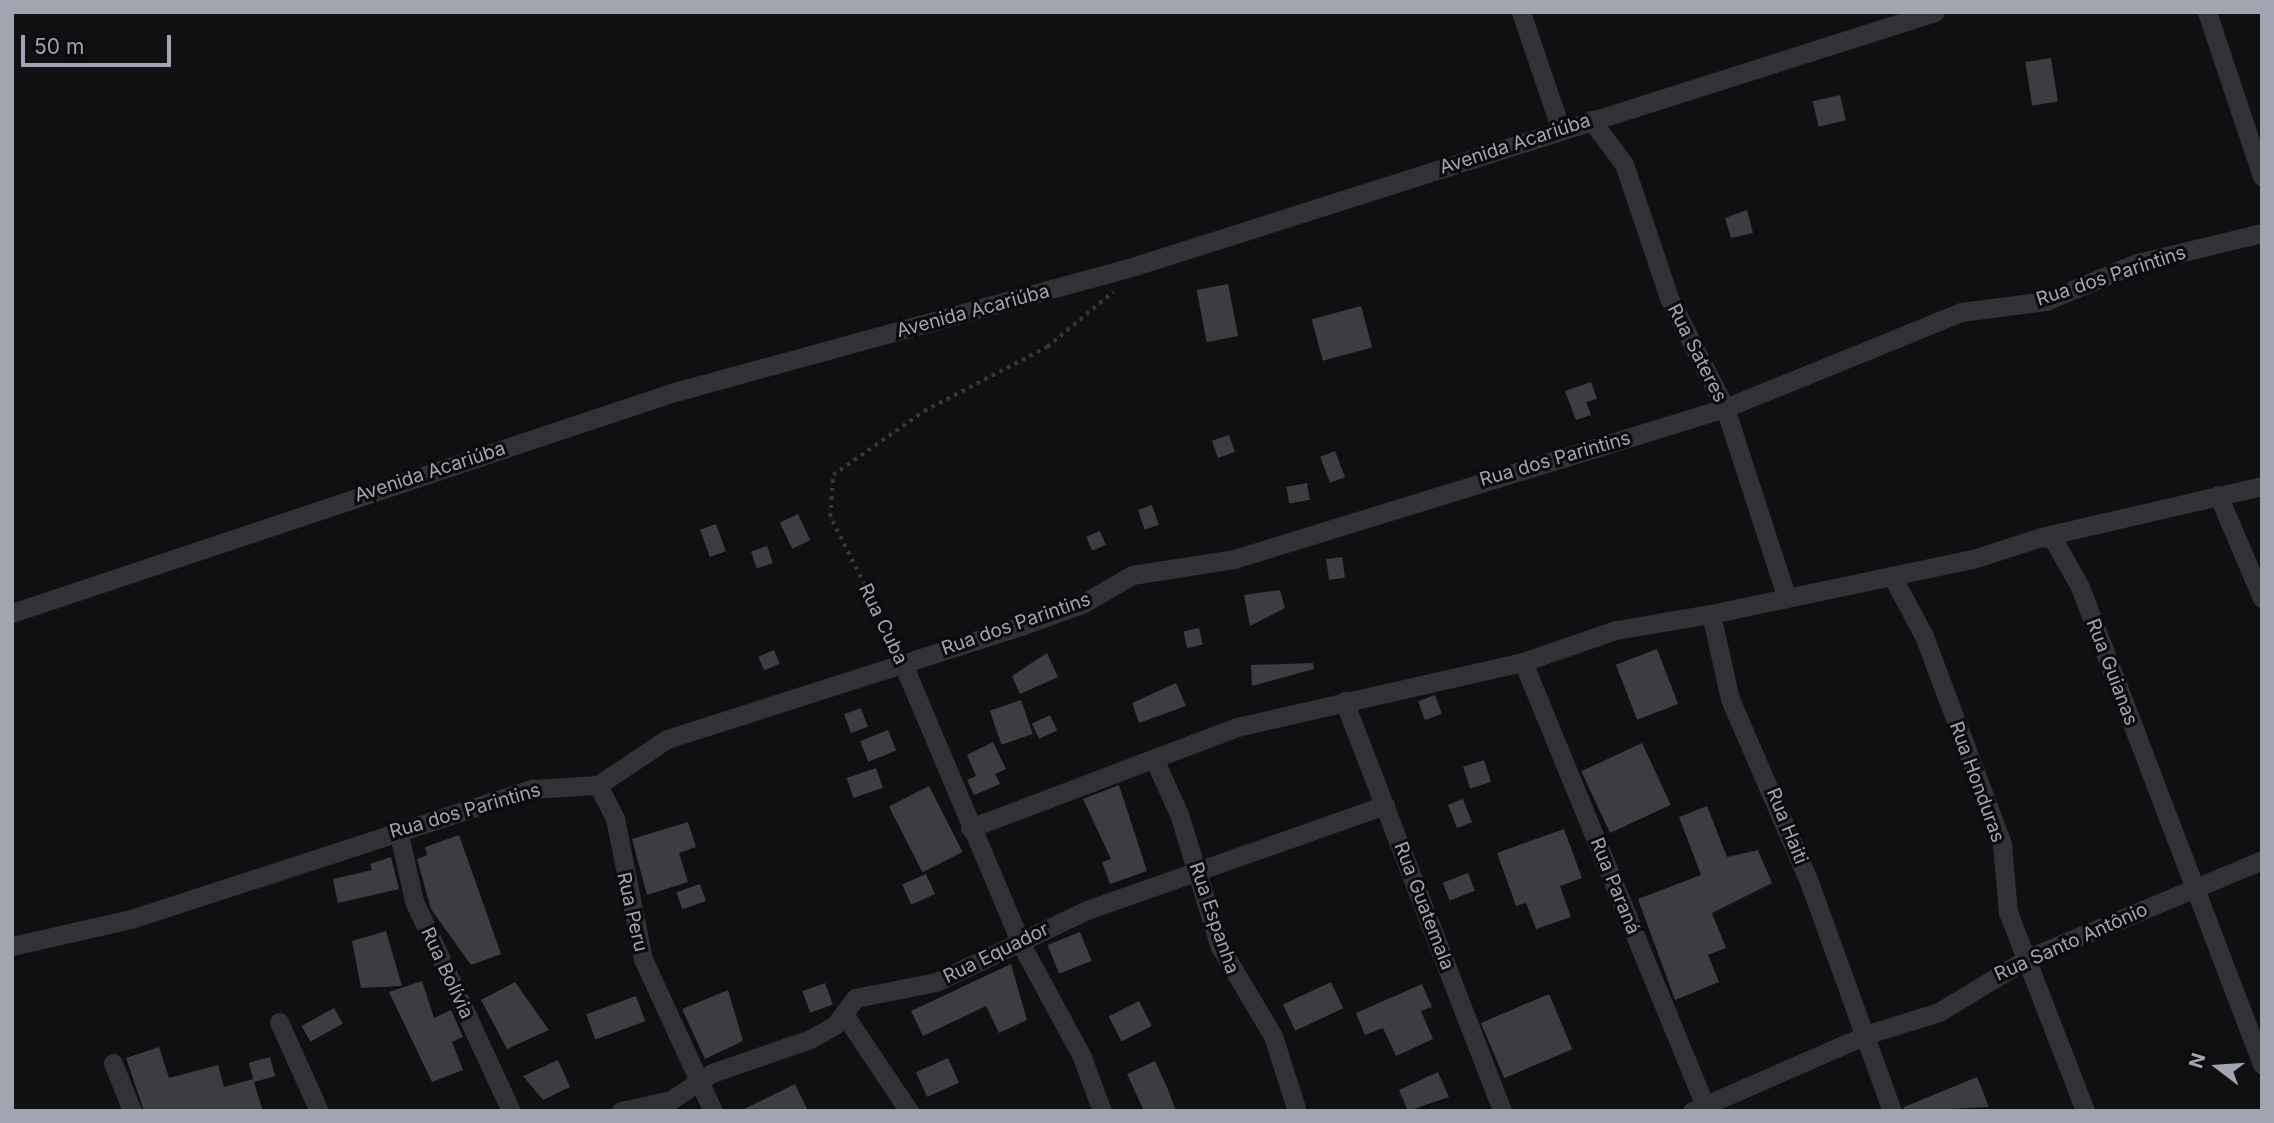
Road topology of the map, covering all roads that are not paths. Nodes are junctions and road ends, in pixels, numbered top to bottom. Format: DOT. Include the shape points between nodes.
graph roads {
  1 [pos="1521,12"];
  2 [pos="1935,12"];
  3 [pos="2207,12"];
  4 [pos="1886,19"];
  5 [pos="1591,120"];
  6 [pos="1561,130"];
  7 [pos="2262,176"];
  8 [pos="2262,233"];
  9 [pos="1725,408"];
  10 [pos="2262,486"];
  11 [pos="2218,495"];
  12 [pos="2040,537"];
  13 [pos="1892,576"];
  14 [pos="1786,596"];
  15 [pos="2262,598"];
  16 [pos="12,612"];
  17 [pos="1711,614"];
  18 [pos="1523,662"];
  19 [pos="904,664"];
  20 [pos="1344,701"];
  21 [pos="1153,759"];
  22 [pos="598,785"];
  23 [pos="1385,804"];
  24 [pos="970,828"];
  25 [pos="398,830"];
  26 [pos="2262,860"];
  27 [pos="1198,869"];
  28 [pos="2193,889"];
  29 [pos="1021,944"];
  30 [pos="12,946"];
  31 [pos="2028,958"];
  32 [pos="844,1014"];
  33 [pos="279,1022"];
  34 [pos="1868,1034"];
  35 [pos="113,1063"];
  36 [pos="2262,1064"];
  37 [pos="700,1082"];
  38 [pos="1701,1109"];
  39 [pos="132,1111"];
  40 [pos="318,1111"];
  41 [pos="510,1111"];
  42 [pos="621,1111"];
  43 [pos="713,1111"];
  44 [pos="909,1111"];
  45 [pos="1101,1111"];
  46 [pos="1297,1111"];
  47 [pos="1502,1111"];
  48 [pos="1892,1111"];
  49 [pos="2085,1111"];
  1 -- 6 [label="street"];
  2 -- 4 [label="street, Avenida Acariúba"];
  3 -- 7 [label="street"];
  4 -- 5 [label="street, Avenida Acariúba"];
  5 -- 6 [label="street, Avenida Acariúba"];
  5 -- 9 [label="street, Rua Sateres" via="1624,164 1669,298"];
  6 -- 16 [label="street, Avenida Acariúba" via="1135,266 671,393"];
  8 -- 9 [label="street, Rua dos Parintins" via="2137,263 2046,301 1961,312"];
  9 -- 14 [label="street, Rua Sateres"];
  9 -- 19 [label="street, Rua dos Parintins" via="1234,559 1132,575 1084,603"];
  10 -- 11 [label="street"];
  11 -- 12 [label="street"];
  11 -- 15 [label="street"];
  12 -- 13 [label="street"];
  12 -- 28 [label="street, Rua Guianas" via="2053,539 2080,587"];
  13 -- 14 [label="street"];
  13 -- 31 [label="street, Rua Honduras" via="1924,636 2002,844 2008,912"];
  14 -- 17 [label="street"];
  17 -- 18 [label="street" via="1616,630"];
  17 -- 34 [label="street, Rua Haiti" via="1730,699"];
  18 -- 20 [label="street"];
  18 -- 38 [label="street, Rua Paraná"];
  19 -- 22 [label="street, Rua dos Parintins" via="667,739"];
  19 -- 24 [label="street, Rua Cuba"];
  20 -- 21 [label="street" via="1237,727"];
  20 -- 23 [label="street, Rua Guatemala"];
  21 -- 24 [label="street"];
  21 -- 27 [label="street, Rua Espanha"];
  22 -- 25 [label="street, Rua dos Parintins" via="532,789"];
  22 -- 37 [label="street, Rua Peru" via="615,818 643,960"];
  23 -- 27 [label="street, Rua Equador"];
  23 -- 47 [label="street, Rua Guatemala"];
  24 -- 29 [label="street, Rua Cuba"];
  25 -- 30 [label="street, Rua dos Parintins" via="131,919"];
  25 -- 41 [label="street, Rua Bolívia" via="414,901"];
  26 -- 28 [label="street, Rua Santo Antônio"];
  27 -- 29 [label="street, Rua Equador" via="1087,910"];
  27 -- 46 [label="street, Rua Espanha" via="1220,947 1273,1036"];
  28 -- 31 [label="street, Rua Santo Antônio"];
  28 -- 36 [label="street, Rua Guianas"];
  29 -- 32 [label="street, Rua Equador" via="936,982 855,998"];
  29 -- 45 [label="street, Rua Cuba" via="1072,1037"];
  31 -- 34 [label="street, Rua Santo Antônio" via="1939,1012"];
  31 -- 49 [label="street, Rua Honduras"];
  32 -- 37 [label="street, Rua Equador" via="810,1039 767,1050"];
  32 -- 44 [label="street"];
  33 -- 40 [label="street"];
  34 -- 38 [label="street, Rua Santo Antônio"];
  34 -- 48 [label="street, Rua Haiti"];
  35 -- 39 [label="street"];
  37 -- 42 [label="street, Rua Equador" via="671,1100"];
  37 -- 43 [label="street, Rua Peru"];
}
